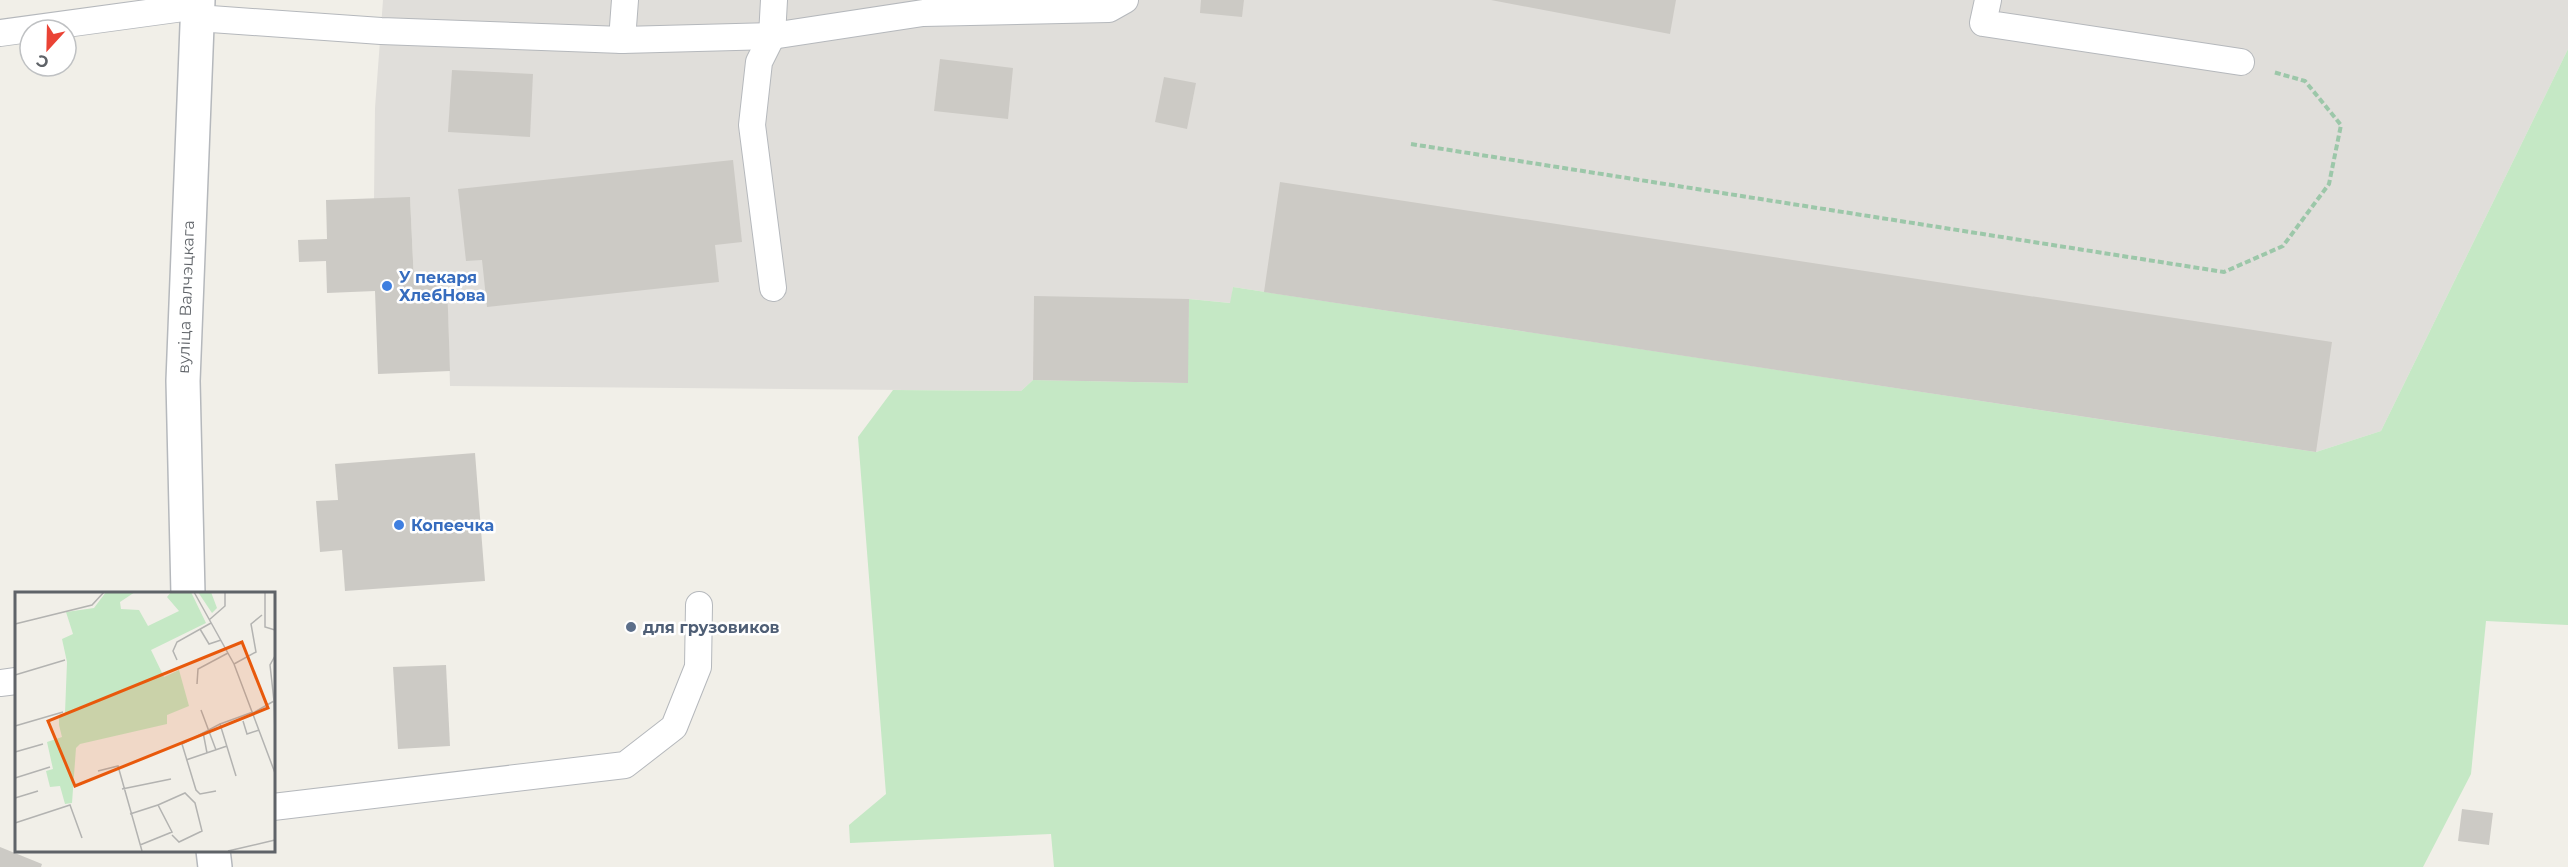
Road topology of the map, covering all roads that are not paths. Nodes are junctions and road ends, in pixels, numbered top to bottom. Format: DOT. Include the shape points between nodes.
graph roads {
  1 [pos="625,0"];
  2 [pos="774,0"];
  3 [pos="1125,0"];
  4 [pos="1988,0"];
  5 [pos="197,8"];
  6 [pos="861,11"];
  7 [pos="0,33"];
  8 [pos="772,36"];
  9 [pos="622,40"];
  10 [pos="2241,62"];
  11 [pos="773,288"];
  12 [pos="188,592"];
  13 [pos="699,605"];
  14 [pos="15,681"];
  15 [pos="0,683"];
  16 [pos="274,807"];
  17 [pos="213,852"];
  18 [pos="215,867"];
  1 -- 9 [label="lane"];
  2 -- 8 [label="lane"];
  3 -- 6 [label="lane" via="1108,9 923,14"];
  4 -- 10 [label="lane" via="1983,23"];
  5 -- 7 [label="lane"];
  5 -- 9 [label="lane" via="381,31"];
  5 -- 12 [label="street, вуліца Валчэцкага" via="183,381"];
  6 -- 8 [label="lane"];
  8 -- 9 [label="lane"];
  8 -- 11 [label="lane" via="759,62 752,125"];
  13 -- 16 [label="lane" via="698,667 674,727 625,765"];
  14 -- 15 [label="lane"];
  17 -- 18 [label="street"];
}
